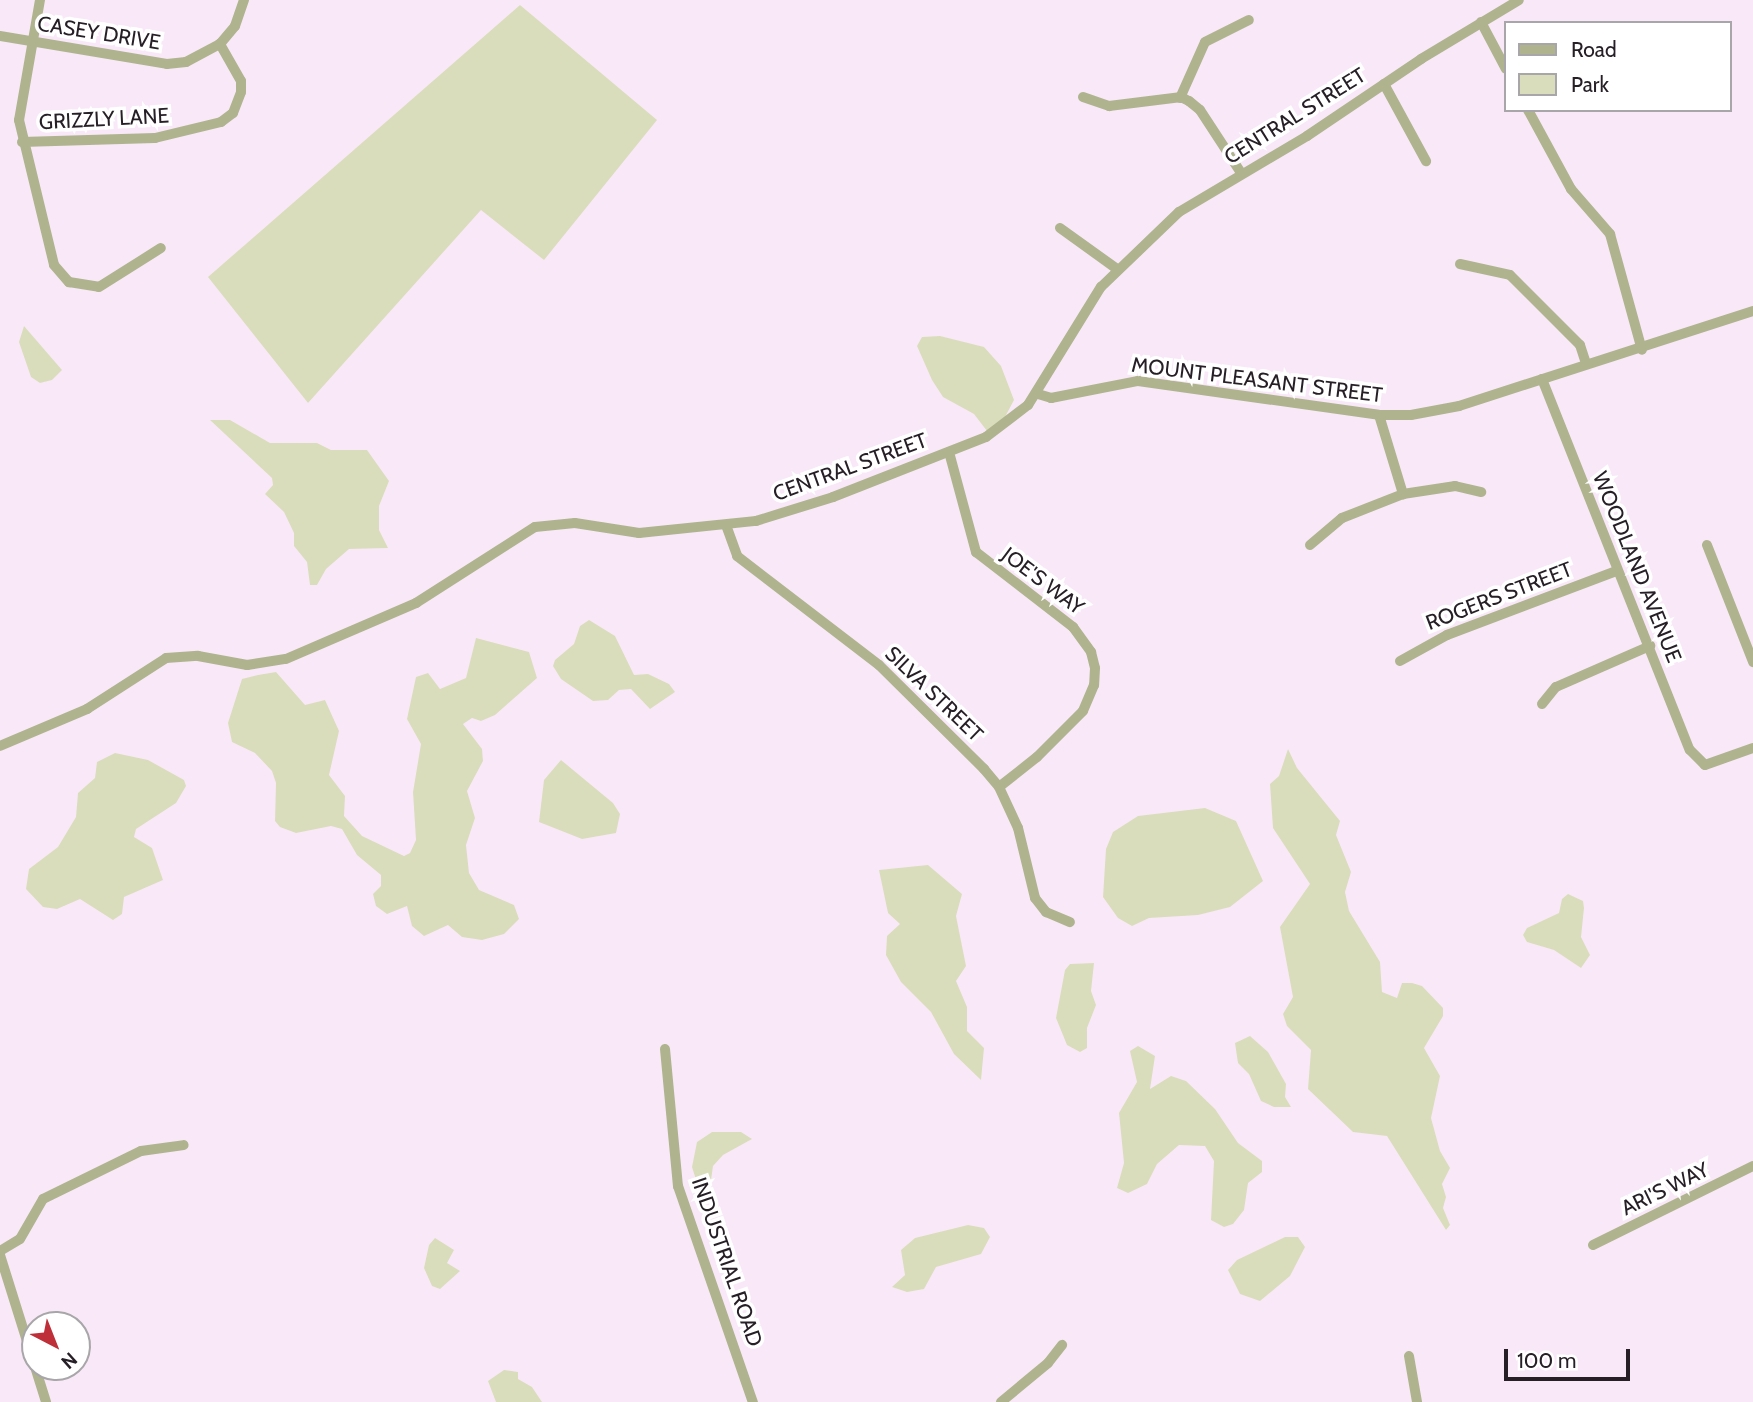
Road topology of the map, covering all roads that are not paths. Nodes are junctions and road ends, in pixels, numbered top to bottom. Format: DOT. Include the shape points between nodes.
graph roads {
  1 [pos="40,0"];
  2 [pos="244,0"];
  3 [pos="1511,2"];
  4 [pos="1249,20"];
  5 [pos="1480,22"];
  6 [pos="0,36"];
  7 [pos="30,41"];
  8 [pos="220,44"];
  9 [pos="1504,65"];
  10 [pos="1384,84"];
  11 [pos="1083,97"];
  12 [pos="1180,98"];
  13 [pos="1529,112"];
  14 [pos="22,142"];
  15 [pos="1426,161"];
  16 [pos="1241,173"];
  17 [pos="1059,228"];
  18 [pos="161,248"];
  19 [pos="1460,264"];
  20 [pos="1117,269"];
  21 [pos="1753,311"];
  22 [pos="1642,349"];
  23 [pos="1586,364"];
  24 [pos="1542,379"];
  25 [pos="1038,394"];
  26 [pos="1379,415"];
  27 [pos="949,452"];
  28 [pos="1480,492"];
  29 [pos="1403,494"];
  30 [pos="726,525"];
  31 [pos="1310,545"];
  32 [pos="1707,545"];
  33 [pos="1616,571"];
  34 [pos="1650,646"];
  35 [pos="1400,661"];
  36 [pos="1753,662"];
  37 [pos="1542,704"];
  38 [pos="0,746"];
  39 [pos="1753,748"];
  40 [pos="999,787"];
  41 [pos="1070,922"];
  42 [pos="665,1049"];
  43 [pos="184,1145"];
  44 [pos="1753,1166"];
  45 [pos="1593,1245"];
  46 [pos="0,1253"];
  47 [pos="1062,1345"];
  48 [pos="1409,1356"];
  49 [pos="46,1402"];
  50 [pos="753,1402"];
  51 [pos="1001,1402"];
  52 [pos="1417,1402"];
  1 -- 7 [label="street"];
  2 -- 8 [label="street, CASEY DRIVE" via="235,26"];
  3 -- 5 [label="street, CENTRAL STREET"];
  4 -- 12 [label="street" via="1205,42"];
  5 -- 9 [label="street"];
  5 -- 10 [label="street, CENTRAL STREET"];
  6 -- 7 [label="street, CASEY DRIVE"];
  7 -- 8 [label="street, CASEY DRIVE" via="167,64 186,62"];
  7 -- 14 [label="street" via="19,120"];
  8 -- 14 [label="street, GRIZZLY LANE" via="241,81 242,92 233,113 221,122 155,138"];
  10 -- 15 [label="street"];
  10 -- 16 [label="street, CENTRAL STREET"];
  11 -- 12 [label="street" via="1129,107"];
  12 -- 16 [label="street" via="1200,110"];
  13 -- 22 [label="street" via="1571,188 1610,234"];
  14 -- 18 [label="street" via="54,265 62,278 99,287"];
  16 -- 20 [label="street, CENTRAL STREET" via="1179,212"];
  17 -- 20 [label="street"];
  19 -- 23 [label="street" via="1510,275 1580,345"];
  20 -- 25 [label="street, CENTRAL STREET" via="1085,309"];
  21 -- 22 [label="street, MOUNT PLEASANT STREET"];
  22 -- 23 [label="street, MOUNT PLEASANT STREET"];
  23 -- 24 [label="street, MOUNT PLEASANT STREET"];
  24 -- 26 [label="street, MOUNT PLEASANT STREET" via="1435,412"];
  24 -- 33 [label="street, WOODLAND AVENUE"];
  25 -- 26 [label="street, MOUNT PLEASANT STREET" via="1051,398 1139,381"];
  25 -- 27 [label="street, CENTRAL STREET" via="1004,426"];
  26 -- 29 [label="street"];
  27 -- 30 [label="street, CENTRAL STREET" via="833,497 756,521"];
  27 -- 40 [label="street, JOE'S WAY" via="976,552 1073,627 1091,652 1095,668 1094,685 1083,711"];
  28 -- 29 [label="street" via="1455,486"];
  29 -- 31 [label="street" via="1342,518"];
  30 -- 38 [label="street, CENTRAL STREET" via="639,533 575,523 535,527 416,603 286,659 247,665 198,656 166,658 86,709"];
  30 -- 40 [label="street, SILVA STREET" via="737,556 901,684"];
  32 -- 36 [label="street"];
  33 -- 34 [label="street, WOODLAND AVENUE"];
  33 -- 35 [label="street, ROGERS STREET" via="1447,635"];
  34 -- 37 [label="street" via="1556,687"];
  34 -- 39 [label="street, WOODLAND AVENUE" via="1676,721 1690,750 1703,764"];
  40 -- 41 [label="street, SILVA STREET" via="1018,828 1035,898 1046,912"];
  42 -- 50 [label="street, INDUSTRIAL ROAD" via="670,1128 681,1197"];
  43 -- 46 [label="street" via="141,1151 43,1199 20,1239"];
  44 -- 45 [label="street, ARI'S WAY"];
  46 -- 49 [label="street"];
  47 -- 51 [label="street" via="1048,1363"];
  48 -- 52 [label="street"];
}
